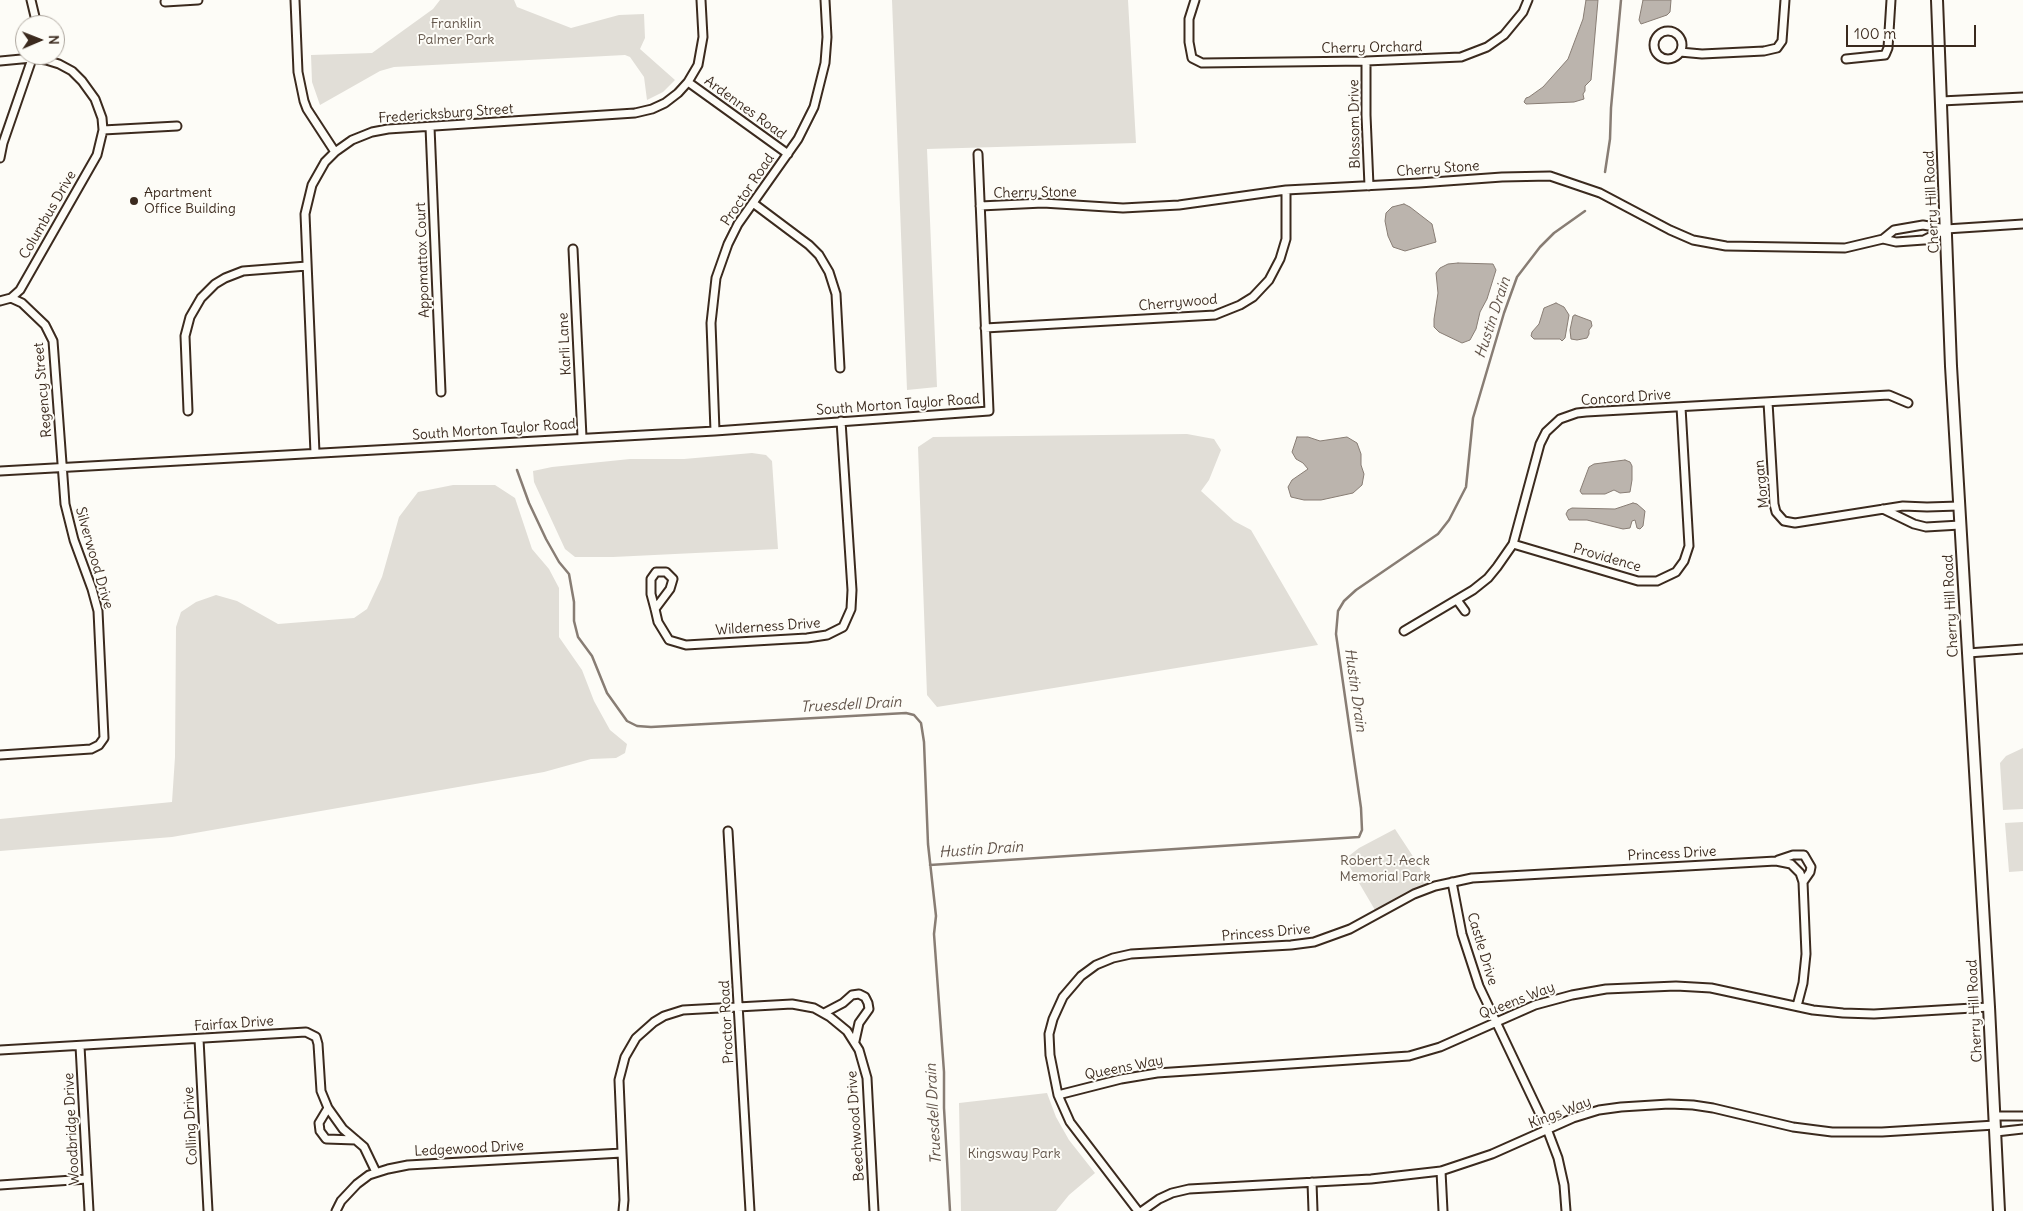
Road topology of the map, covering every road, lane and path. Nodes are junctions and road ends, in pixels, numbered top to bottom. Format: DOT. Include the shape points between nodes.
graph roads {
  1 [pos="31,0"];
  2 [pos="198,0"];
  3 [pos="295,0"];
  4 [pos="701,0"];
  5 [pos="825,0"];
  6 [pos="1195,0"];
  7 [pos="1528,0"];
  8 [pos="1785,0"];
  9 [pos="1891,0"];
  10 [pos="1938,0"];
  11 [pos="165,2"];
  12 [pos="35,15"];
  13 [pos="1680,52"];
  14 [pos="15,59"];
  15 [pos="1846,59"];
  16 [pos="0,61"];
  17 [pos="1366,61"];
  18 [pos="29,65"];
  19 [pos="61,65"];
  20 [pos="688,82"];
  21 [pos="2023,97"];
  22 [pos="1941,101"];
  23 [pos="177,126"];
  24 [pos="430,127"];
  25 [pos="103,130"];
  26 [pos="335,152"];
  27 [pos="788,154"];
  28 [pos="978,154"];
  29 [pos="0,158"];
  30 [pos="1369,186"];
  31 [pos="1286,190"];
  32 [pos="753,203"];
  33 [pos="980,206"];
  34 [pos="2023,224"];
  35 [pos="1946,229"];
  36 [pos="1883,239"];
  37 [pos="573,249"];
  38 [pos="307,266"];
  39 [pos="11,298"];
  40 [pos="0,301"];
  41 [pos="985,328"];
  42 [pos="840,368"];
  43 [pos="441,392"];
  44 [pos="1768,402"];
  45 [pos="1908,403"];
  46 [pos="1681,407"];
  47 [pos="188,410"];
  48 [pos="989,411"];
  49 [pos="841,421"];
  50 [pos="715,431"];
  51 [pos="582,437"];
  52 [pos="315,453"];
  53 [pos="62,468"];
  54 [pos="0,471"];
  55 [pos="1959,506"];
  56 [pos="1883,508"];
  57 [pos="1960,525"];
  58 [pos="1513,544"];
  59 [pos="1457,600"];
  60 [pos="655,609"];
  61 [pos="1465,611"];
  62 [pos="1404,631"];
  63 [pos="2023,649"];
  64 [pos="1968,654"];
  65 [pos="0,755"];
  66 [pos="728,831"];
  67 [pos="1776,861"];
  68 [pos="1452,882"];
  69 [pos="1802,882"];
  70 [pos="738,1006"];
  71 [pos="1798,1006"];
  72 [pos="1989,1007"];
  73 [pos="824,1013"];
  74 [pos="1495,1022"];
  75 [pos="199,1039"];
  76 [pos="854,1041"];
  77 [pos="80,1046"];
  78 [pos="0,1050"];
  79 [pos="1058,1096"];
  80 [pos="328,1108"];
  81 [pos="2023,1116"];
  82 [pos="1995,1124"];
  83 [pos="1547,1129"];
  84 [pos="2023,1130"];
  85 [pos="357,1140"];
  86 [pos="622,1154"];
  87 [pos="1441,1171"];
  88 [pos="376,1172"];
  89 [pos="87,1179"];
  90 [pos="1312,1182"];
  91 [pos="0,1185"];
  92 [pos="89,1211"];
  93 [pos="208,1211"];
  94 [pos="336,1211"];
  95 [pos="623,1211"];
  96 [pos="750,1211"];
  97 [pos="874,1211"];
  98 [pos="1138,1211"];
  99 [pos="1142,1211"];
  100 [pos="1313,1211"];
  101 [pos="1443,1211"];
  102 [pos="1566,1211"];
  103 [pos="1999,1211"];
  1 -- 12 [label="street"];
  2 -- 11 [label="street"];
  3 -- 26 [label="street" via="298,72 304,100"];
  4 -- 20 [label="street, Fredericksburg Street" via="702,43 698,65"];
  5 -- 27 [label="street, Proctor Road" via="827,37 823,77 809,120"];
  6 -- 17 [label="street, Cherry Orchard" via="1188,27 1190,53 1192,58 1202,63"];
  7 -- 17 [label="street, Cherry Orchard" via="1504,35 1474,53 1446,58"];
  8 -- 13 [label="street" via="1782,41 1777,48 1755,52"];
  9 -- 15 [label="street" via="1885,56"];
  10 -- 22 [label="main road, Cherry Hill Road"];
  13 -- 13 [label="street" via="1682,42 1676,33 1665,31 1657,37 1655,48 1661,56 1671,58"];
  14 -- 16 [label="street"];
  17 -- 30 [label="street, Blossom Drive"];
  18 -- 29 [label="street"];
  19 -- 25 [label="street" via="82,80 98,106"];
  20 -- 24 [label="street, Fredericksburg Street" via="665,103 635,114"];
  20 -- 27 [label="street, Ardennes Road"];
  21 -- 22 [label="street"];
  22 -- 35 [label="main road, Cherry Hill Road"];
  23 -- 25 [label="street"];
  24 -- 26 [label="street, Fredericksburg Street" via="372,132"];
  24 -- 43 [label="street, Appomattox Court"];
  25 -- 39 [label="street, Columbus Drive" via="97,154 20,290"];
  26 -- 38 [label="street, Fredericksburg Street" via="318,172 307,199"];
  27 -- 32 [label="street, Proctor Road"];
  28 -- 33 [label="street, Cherry Stone"];
  30 -- 31 [label="street, Cherry Stone"];
  30 -- 36 [label="street, Cherry Stone" via="1550,176 1600,193 1679,235 1714,245 1845,248"];
  31 -- 33 [label="street, Cherry Stone" via="1179,205 1123,208 1043,203"];
  31 -- 41 [label="street, Cherrywood" via="1286,239 1276,271 1253,297 1234,308 1203,316"];
  32 -- 42 [label="street" via="809,245 830,272 836,294"];
  32 -- 50 [label="street, Proctor Road" via="728,244 713,291 710,323"];
  33 -- 41 [label="street, Cherry Stone"];
  34 -- 35 [label="street"];
  35 -- 36 [label="street, Cherry Stone" via="1924,240 1896,242"];
  35 -- 36 [label="street, Cherry Stone" via="1923,225 1894,230"];
  35 -- 55 [label="main road, Cherry Hill Road"];
  37 -- 51 [label="street, Karli Lane"];
  38 -- 47 [label="street" via="243,271 215,284 201,298 190,317 185,336"];
  38 -- 52 [label="street, Fredericksburg Street"];
  39 -- 40 [label="street"];
  39 -- 53 [label="street, Regency Street" via="22,303 45,324 53,341"];
  41 -- 48 [label="street, Cherry Stone"];
  44 -- 45 [label="street, Concord Drive" via="1889,395"];
  44 -- 46 [label="street, Concord Drive"];
  44 -- 56 [label="street, Morgan" via="1774,504 1784,521 1795,523"];
  46 -- 58 [label="street, Concord Drive" via="1577,413 1560,419 1540,444"];
  46 -- 58 [label="street, Providence" via="1689,546 1676,572 1657,581 1638,581"];
  48 -- 49 [label="street, South Morton Taylor Road"];
  49 -- 50 [label="street, South Morton Taylor Road"];
  49 -- 60 [label="street, Wilderness Drive" via="852,590 851,609 843,627 827,636 686,645 669,640 658,622"];
  50 -- 51 [label="street, South Morton Taylor Road"];
  51 -- 52 [label="street, South Morton Taylor Road"];
  52 -- 53 [label="street, South Morton Taylor Road"];
  53 -- 54 [label="street, South Morton Taylor Road"];
  53 -- 65 [label="street, Silverwood Drive" via="69,524 98,611 104,738 91,749"];
  55 -- 56 [label="street"];
  55 -- 57 [label="main road, Cherry Hill Road"];
  56 -- 57 [label="street" via="1926,527"];
  57 -- 64 [label="main road, Cherry Hill Road"];
  58 -- 59 [label="street, Concord Drive" via="1488,578"];
  59 -- 61 [label="street"];
  59 -- 62 [label="street, Concord Drive"];
  60 -- 60 [label="street, Wilderness Drive" via="670,589 673,579 666,572 656,572 651,579"];
  63 -- 64 [label="street"];
  64 -- 72 [label="main road, Cherry Hill Road"];
  66 -- 70 [label="street, Proctor Road"];
  67 -- 68 [label="street, Princess Drive" via="1472,878"];
  67 -- 69 [label="street, Princess Drive" via="1791,864 1800,873"];
  67 -- 69 [label="street, Princess Drive" via="1804,855 1811,867"];
  68 -- 74 [label="street, Castle Drive" via="1468,954"];
  68 -- 79 [label="street, Princess Drive" via="1414,894 1350,929 1314,942 1131,954 1096,965 1068,989 1052,1019 1050,1054"];
  69 -- 71 [label="street, Princess Drive" via="1806,954"];
  70 -- 73 [label="street, Beechwood Drive" via="792,1004"];
  70 -- 86 [label="street, Beechwood Drive" via="675,1012 654,1022 636,1038 625,1058 619,1080"];
  70 -- 96 [label="street, Proctor Road"];
  71 -- 72 [label="street, Queens Way" via="1858,1014"];
  71 -- 74 [label="street, Queens Way" via="1711,988 1624,988 1589,991 1555,999"];
  72 -- 82 [label="main road, Cherry Hill Road"];
  73 -- 76 [label="street, Beechwood Drive" via="840,1023"];
  73 -- 76 [label="street" via="852,995 865,997 868,1009 859,1023"];
  74 -- 79 [label="street, Queens Way" via="1440,1047 1409,1056 1157,1073"];
  74 -- 83 [label="street, Castle Drive"];
  75 -- 77 [label="street, Fairfax Drive"];
  75 -- 80 [label="street, Fairfax Drive" via="310,1033 318,1044 322,1091"];
  75 -- 93 [label="street, Colling Drive"];
  76 -- 97 [label="street, Beechwood Drive" via="867,1078"];
  77 -- 78 [label="street, Fairfax Drive"];
  77 -- 89 [label="street, Woodbridge Drive"];
  79 -- 98 [label="street, Princess Drive" via="1070,1122"];
  80 -- 85 [label="street, Fairfax Drive" via="343,1129"];
  80 -- 85 [label="street" via="319,1123 326,1138"];
  81 -- 82 [label="street"];
  82 -- 83 [label="street, Kings Way" via="1832,1132 1793,1127 1713,1108 1669,1104 1599,1110"];
  82 -- 84 [label="street"];
  82 -- 103 [label="main road, Cherry Hill Road"];
  83 -- 87 [label="street, Kings Way" via="1492,1154"];
  83 -- 102 [label="street, Castle Drive" via="1563,1176"];
  85 -- 88 [label="street, Fairfax Drive" via="368,1152"];
  86 -- 88 [label="street, Ledgewood Drive" via="408,1165"];
  86 -- 95 [label="street, Beechwood Drive"];
  87 -- 90 [label="street, Kings Way"];
  87 -- 101 [label="street"];
  88 -- 94 [label="street, Ledgewood Drive" via="350,1190"];
  89 -- 91 [label="street"];
  89 -- 92 [label="street, Woodbridge Drive"];
  90 -- 99 [label="street, Kings Way" via="1184,1190 1159,1199"];
  90 -- 100 [label="street"];
}
